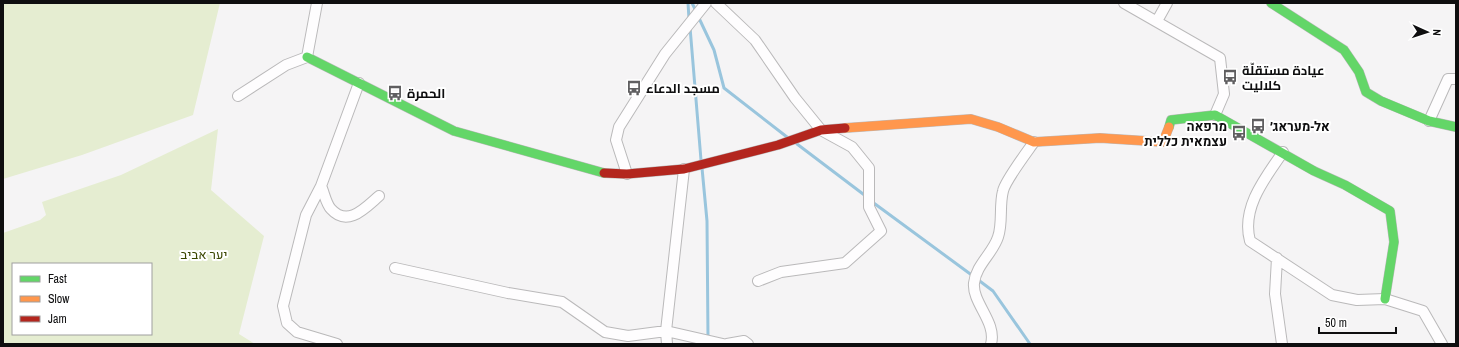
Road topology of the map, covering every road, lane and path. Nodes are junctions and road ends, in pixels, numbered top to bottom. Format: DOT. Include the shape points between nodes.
graph roads {
  1 [pos="317,3"];
  2 [pos="706,3"];
  3 [pos="716,3"];
  4 [pos="1124,3"];
  5 [pos="1167,3"];
  6 [pos="1271,3"];
  7 [pos="1157,21"];
  8 [pos="307,57"];
  9 [pos="1456,79"];
  10 [pos="359,83"];
  11 [pos="238,96"];
  12 [pos="1215,115"];
  13 [pos="1429,121"];
  14 [pos="1456,127"];
  15 [pos="821,130"];
  16 [pos="1034,142"];
  17 [pos="1283,152"];
  18 [pos="684,169"];
  19 [pos="627,174"];
  20 [pos="321,186"];
  21 [pos="379,196"];
  22 [pos="1276,258"];
  23 [pos="395,268"];
  24 [pos="758,281"];
  25 [pos="1385,299"];
  26 [pos="666,332"];
  27 [pos="337,344"];
  28 [pos="667,344"];
  29 [pos="723,344"];
  30 [pos="727,344"];
  31 [pos="748,344"];
  32 [pos="991,344"];
  33 [pos="1282,344"];
  34 [pos="1442,344"];
  1 -- 8 [label="street"];
  2 -- 19 [label="street" via="665,54 619,127 616,140"];
  3 -- 15 [label="street" via="755,40 795,98"];
  4 -- 7 [label="street"];
  5 -- 7 [label="street"];
  6 -- 13 [label="street" via="1344,50 1359,72 1366,92"];
  7 -- 12 [label="street" via="1220,58 1224,94"];
  8 -- 10 [label="street"];
  8 -- 11 [label="street" via="286,65"];
  9 -- 13 [label="street" via="1448,79"];
  10 -- 19 [label="street" via="454,131 603,173"];
  10 -- 20 [label="street"];
  12 -- 16 [label="street" via="1171,120 1163,142 1100,138"];
  12 -- 17 [label="street"];
  13 -- 14 [label="street"];
  15 -- 16 [label="street" via="971,119"];
  15 -- 18 [label="street" via="778,146"];
  15 -- 24 [label="street" via="852,147 869,168 869,207 881,231 845,263 781,272"];
  16 -- 32 [label="street" via="1003,190 998,237 974,283 976,295 986,314 993,338"];
  17 -- 22 [label="street" via="1251,204 1248,232 1250,241"];
  17 -- 25 [label="street" via="1390,211 1394,242"];
  18 -- 19 [label="street"];
  18 -- 26 [label="street"];
  20 -- 21 [label="street" via="331,209 344,216 354,216"];
  20 -- 27 [label="street" via="306,215 283,306 287,323 297,332"];
  22 -- 25 [label="street" via="1332,295 1357,300"];
  22 -- 33 [label="street" via="1275,294"];
  23 -- 26 [label="street" via="562,302 605,332 628,336"];
  25 -- 34 [label="street" via="1423,311"];
  26 -- 28 [label="street"];
  26 -- 29 [label="street"];
  30 -- 31 [label="street" via="744,341"];
}
